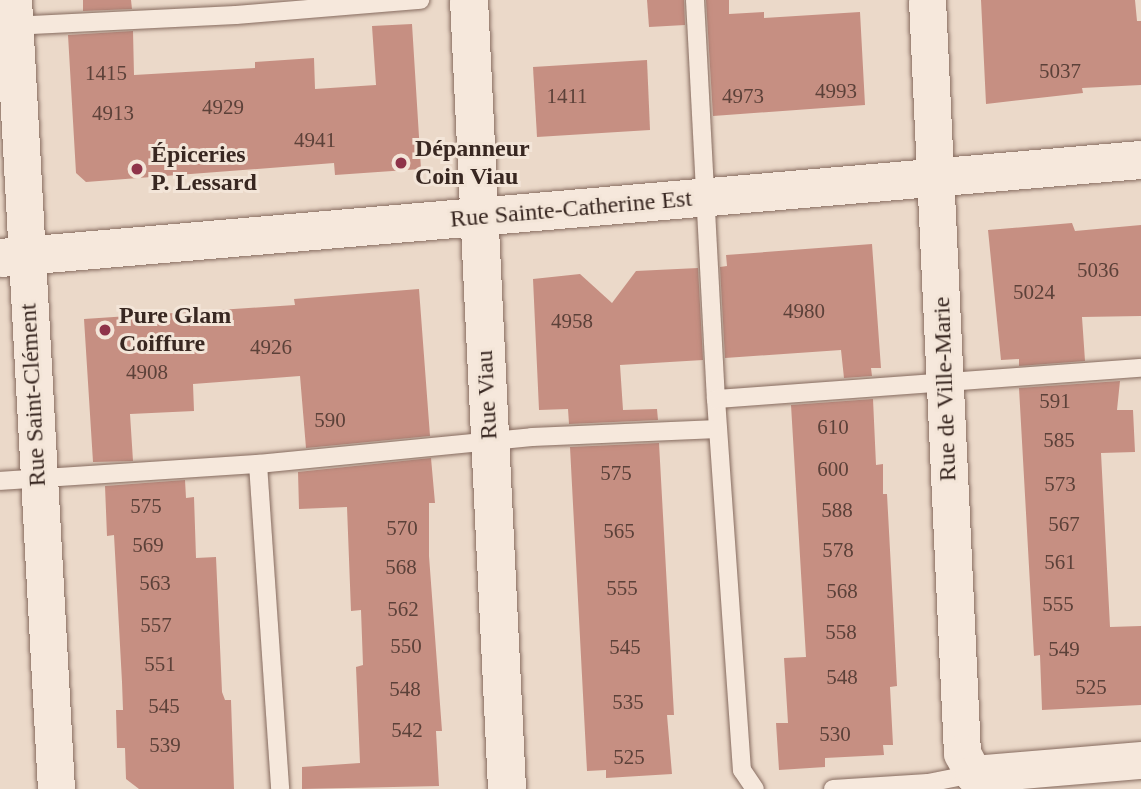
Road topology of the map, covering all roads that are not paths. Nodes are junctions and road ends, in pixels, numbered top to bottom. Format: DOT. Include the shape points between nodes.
graph roads {
  1 [pos="420,0"];
  2 [pos="469,0"];
  3 [pos="695,0"];
  4 [pos="927,0"];
  5 [pos="236,8"];
  6 [pos="9,18"];
  7 [pos="1141,160"];
  8 [pos="935,177"];
  9 [pos="705,197"];
  10 [pos="478,218"];
  11 [pos="13,257"];
  12 [pos="1141,368"];
  13 [pos="944,383"];
  14 [pos="716,399"];
  15 [pos="718,429"];
  16 [pos="489,440"];
  17 [pos="258,464"];
  18 [pos="38,478"];
  19 [pos="0,481"];
  20 [pos="1141,760"];
  21 [pos="973,774"];
  22 [pos="56,789"];
  23 [pos="280,789"];
  24 [pos="507,789"];
  25 [pos="755,789"];
  26 [pos="833,789"];
  1 -- 5 [label="lane"];
  2 -- 10 [label="street, Rue Viau"];
  3 -- 9 [label="lane"];
  4 -- 8 [label="street, Rue de Ville-Marie"];
  5 -- 6 [label="lane"];
  6 -- 11 [label="street, Rue Saint-Clément"];
  7 -- 8 [label="street, Rue Sainte-Catherine Est"];
  8 -- 9 [label="street, Rue Sainte-Catherine Est"];
  8 -- 13 [label="street, Rue de Ville-Marie"];
  9 -- 10 [label="street, Rue Sainte-Catherine Est"];
  9 -- 14 [label="lane"];
  10 -- 11 [label="street, Rue Sainte-Catherine Est"];
  10 -- 16 [label="street, Rue Viau"];
  11 -- 18 [label="street, Rue Saint-Clément"];
  12 -- 13 [label="lane"];
  13 -- 14 [label="lane"];
  13 -- 21 [label="street, Rue de Ville-Marie" via="961,753"];
  14 -- 15 [label="lane"];
  15 -- 16 [label="lane"];
  15 -- 25 [label="lane" via="742,770"];
  16 -- 17 [label="lane"];
  16 -- 24 [label="street, Rue Viau"];
  17 -- 18 [label="lane"];
  17 -- 23 [label="lane"];
  18 -- 19 [label="lane"];
  18 -- 22 [label="street, Rue Saint-Clément"];
  20 -- 21 [label="street"];
  21 -- 26 [label="lane" via="928,783"];
}
